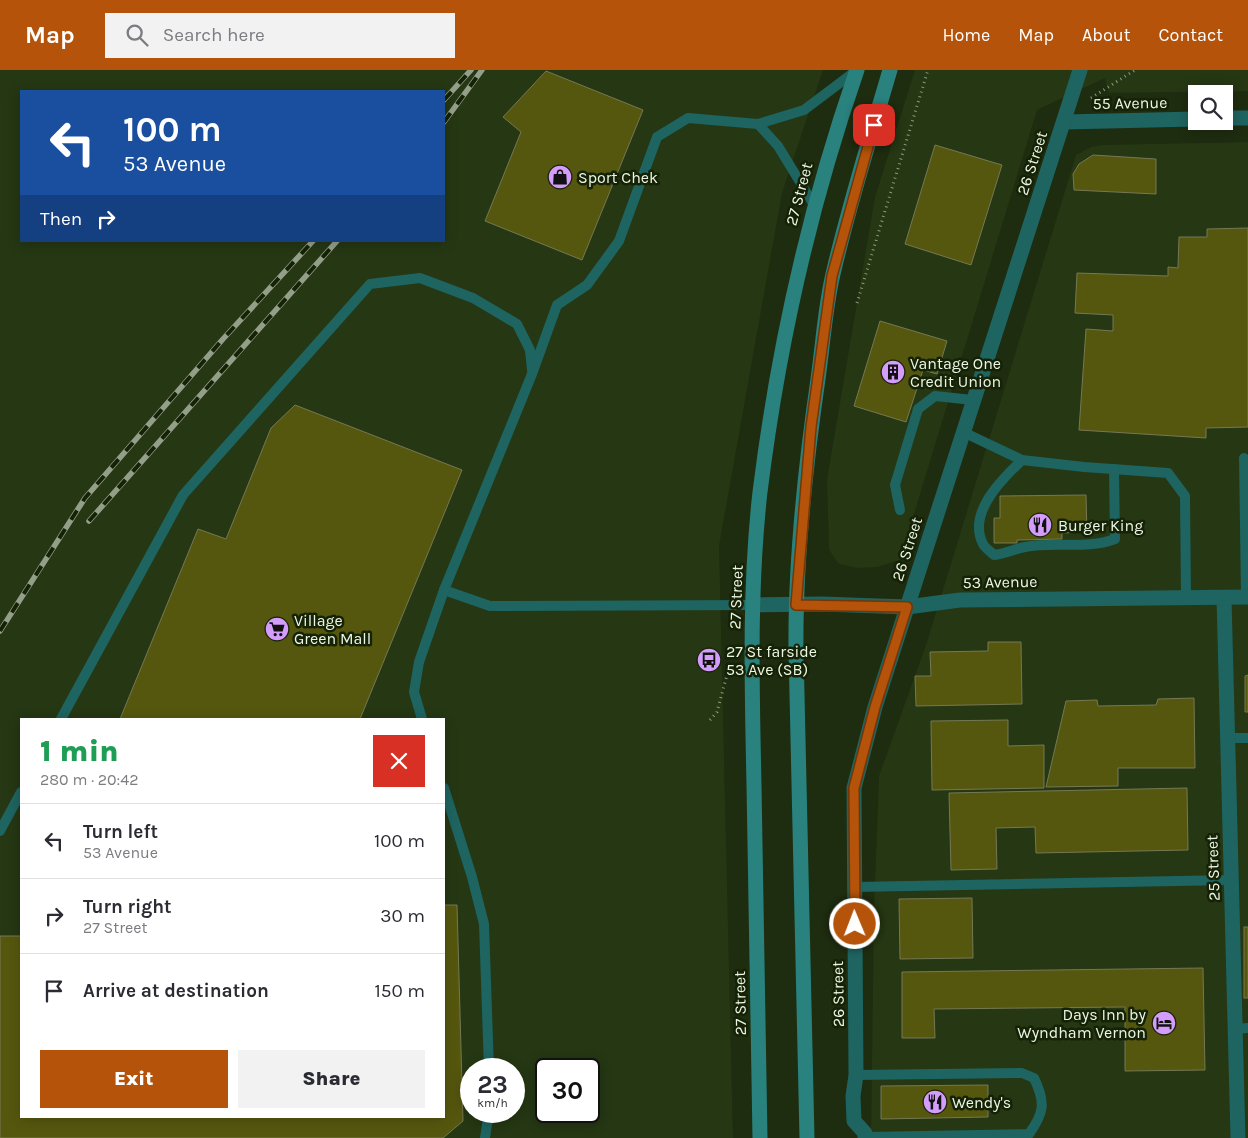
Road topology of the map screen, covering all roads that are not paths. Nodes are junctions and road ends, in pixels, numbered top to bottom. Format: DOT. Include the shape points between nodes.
graph roads {
  1 [pos="857,70"];
  2 [pos="890,70"];
  3 [pos="1080,70"];
  4 [pos="1233,118"];
  5 [pos="1248,118"];
  6 [pos="1188,119"];
  7 [pos="1064,122"];
  8 [pos="758,124"];
  9 [pos="814,204"];
  10 [pos="532,374"];
  11 [pos="973,400"];
  12 [pos="963,432"];
  13 [pos="1244,458"];
  14 [pos="1022,460"];
  15 [pos="1114,469"];
  16 [pos="900,510"];
  17 [pos="444,590"];
  18 [pos="1247,597"];
  19 [pos="1186,598"];
  20 [pos="1224,598"];
  21 [pos="753,605"];
  22 [pos="796,605"];
  23 [pos="907,607"];
  24 [pos="62,718"];
  25 [pos="422,718"];
  26 [pos="1227,738"];
  27 [pos="1248,738"];
  28 [pos="445,791"];
  29 [pos="20,794"];
  30 [pos="0,831"];
  31 [pos="1231,880"];
  32 [pos="854,887"];
  33 [pos="1242,1029"];
  34 [pos="489,1058"];
  35 [pos="856,1075"];
  36 [pos="487,1123"];
  37 [pos="485,1138"];
  38 [pos="760,1138"];
  39 [pos="807,1138"];
  40 [pos="865,1138"];
  41 [pos="1238,1138"];
  1 -- 8 [label="lane" via="804,110"];
  1 -- 9 [label="main road, 27 Street"];
  2 -- 22 [label="main road" via="832,276 811,427"];
  3 -- 7 [label="street, 26 Street"];
  4 -- 5 [label="street"];
  6 -- 7 [label="street, 55 Avenue"];
  7 -- 11 [label="street, 26 Street"];
  8 -- 9 [label="lane" via="778,146"];
  8 -- 10 [label="lane" via="688,118 657,137 620,241 588,285 557,305"];
  9 -- 21 [label="main road, 27 Street" via="778,370 760,493"];
  10 -- 17 [label="lane"];
  10 -- 24 [label="lane" via="530,350 517,324 473,298 420,278 370,284 183,495"];
  11 -- 12 [label="street, 26 Street"];
  11 -- 16 [label="lane" via="935,396 918,409 895,485"];
  12 -- 14 [label="lane"];
  12 -- 23 [label="street, 26 Street"];
  13 -- 18 [label="lane"];
  14 -- 15 [label="lane"];
  14 -- 15 [label="lane" via="989,494 979,524 983,544 994,555 1024,547 1100,545 1115,539"];
  15 -- 19 [label="lane" via="1168,473 1185,496"];
  17 -- 21 [label="lane" via="490,606"];
  17 -- 25 [label="lane" via="419,662 414,692"];
  18 -- 20 [label="street, 53 Avenue"];
  19 -- 20 [label="street, 53 Avenue"];
  19 -- 23 [label="street, 53 Avenue" via="960,600"];
  20 -- 26 [label="street, 25 Street"];
  21 -- 22 [label="street, 53 Avenue"];
  21 -- 38 [label="main road, 27 Street"];
  22 -- 23 [label="street, 53 Avenue"];
  22 -- 39 [label="main road"];
  23 -- 32 [label="street, 26 Street" via="875,707 854,788"];
  26 -- 27 [label="lane"];
  26 -- 31 [label="street, 25 Street"];
  28 -- 34 [label="lane" via="484,924"];
  29 -- 30 [label="lane"];
  31 -- 32 [label="lane"];
  31 -- 33 [label="street, 25 Street"];
  32 -- 35 [label="street, 26 Street"];
  33 -- 41 [label="street, 25 Street"];
  35 -- 40 [label="street, 26 Street" via="854,1121 865,1133"];
  35 -- 40 [label="lane" via="1022,1073 1034,1078 1042,1093 1042,1116 1029,1134"];
  36 -- 37 [label="lane"];
}
